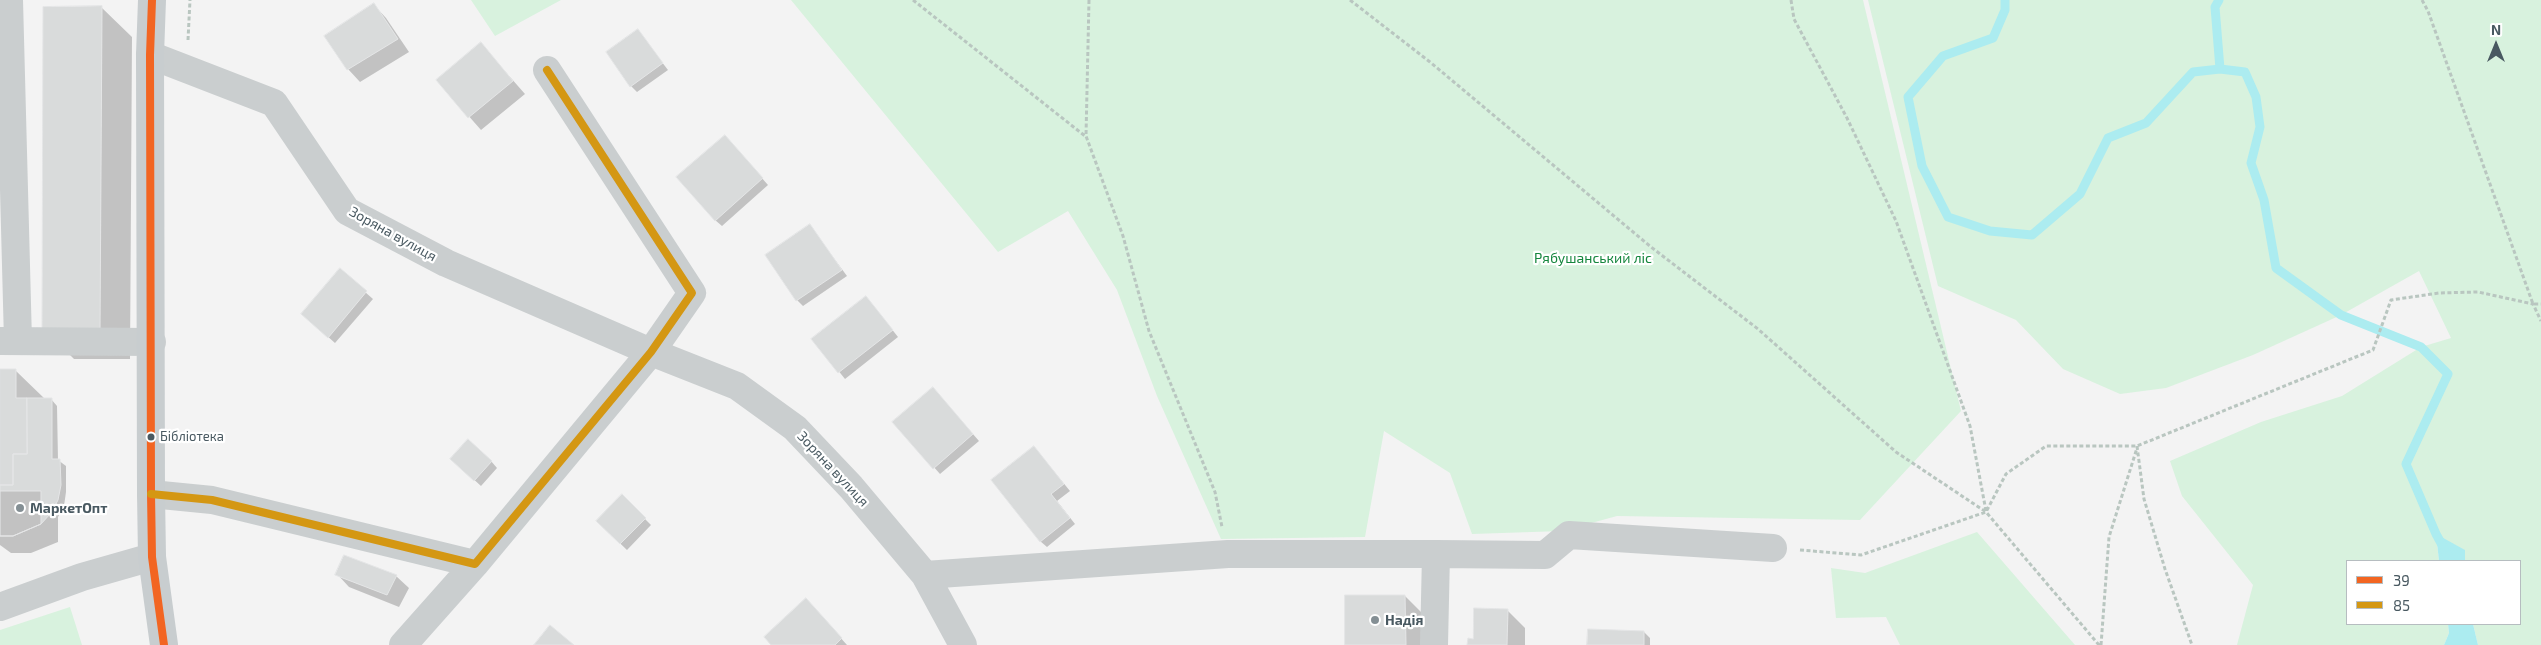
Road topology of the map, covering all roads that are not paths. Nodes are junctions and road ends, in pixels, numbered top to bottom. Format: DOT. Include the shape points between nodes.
graph roads {
  1 [pos="9,0"];
  2 [pos="152,0"];
  3 [pos="150,55"];
  4 [pos="547,70"];
  5 [pos="9,341"];
  6 [pos="152,342"];
  7 [pos="651,352"];
  8 [pos="151,494"];
  9 [pos="1773,548"];
  10 [pos="1436,554"];
  11 [pos="152,557"];
  12 [pos="475,564"];
  13 [pos="925,575"];
  14 [pos="0,607"];
  15 [pos="164,645"];
  16 [pos="403,645"];
  17 [pos="963,645"];
  18 [pos="1434,645"];
  1 -- 5 [label="street"];
  2 -- 3 [label="main road"];
  3 -- 6 [label="main road"];
  3 -- 7 [label="street, Зоряна вулиця" via="274,104 347,211 446,263"];
  4 -- 7 [label="street" via="692,293"];
  5 -- 6 [label="street"];
  6 -- 8 [label="main road"];
  7 -- 12 [label="street"];
  7 -- 13 [label="street, Зоряна вулиця" via="737,386 795,428 851,487"];
  8 -- 11 [label="main road"];
  8 -- 12 [label="street" via="212,500"];
  9 -- 10 [label="street" via="1569,535 1545,555"];
  10 -- 13 [label="street" via="1228,554"];
  10 -- 18 [label="street"];
  11 -- 14 [label="street" via="82,576"];
  11 -- 15 [label="main road"];
  12 -- 16 [label="street"];
  13 -- 17 [label="street, Зоряна вулиця"];
}
